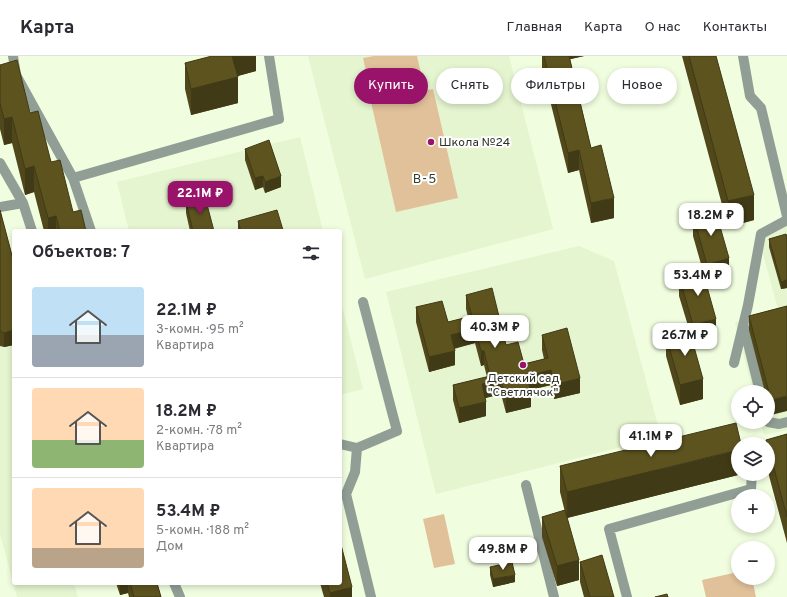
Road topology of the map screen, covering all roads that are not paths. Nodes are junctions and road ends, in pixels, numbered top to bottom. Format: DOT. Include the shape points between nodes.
graph roads {
  1 [pos="13,56"];
  2 [pos="269,56"];
  3 [pos="743,56"];
  4 [pos="0,163"];
  5 [pos="73,178"];
  6 [pos="23,203"];
  7 [pos="0,207"];
  8 [pos="787,216"];
  9 [pos="787,220"];
  10 [pos="31,229"];
  11 [pos="90,229"];
  12 [pos="363,302"];
  13 [pos="747,325"];
  14 [pos="734,363"];
  15 [pos="759,385"];
  16 [pos="787,422"];
  17 [pos="775,423"];
  18 [pos="342,444"];
  19 [pos="356,448"];
  20 [pos="752,481"];
  21 [pos="526,485"];
  22 [pos="175,585"];
  23 [pos="180,597"];
  24 [pos="371,597"];
  25 [pos="554,597"];
  26 [pos="627,597"];
  1 -- 5 [label="lane" via="16,75"];
  2 -- 5 [label="lane" via="279,119"];
  3 -- 8 [label="lane" via="750,96 762,108"];
  4 -- 6 [label="lane"];
  5 -- 11 [label="lane"];
  6 -- 7 [label="lane"];
  6 -- 10 [label="lane"];
  9 -- 13 [label="lane" via="761,234"];
  12 -- 19 [label="lane" via="397,431"];
  13 -- 14 [label="lane"];
  13 -- 15 [label="lane"];
  16 -- 17 [label="lane"];
  18 -- 19 [label="lane"];
  19 -- 24 [label="lane" via="355,472 346,494"];
  20 -- 26 [label="lane" via="751,489 609,529"];
  21 -- 25 [label="lane"];
  22 -- 23 [label="lane"];
}
